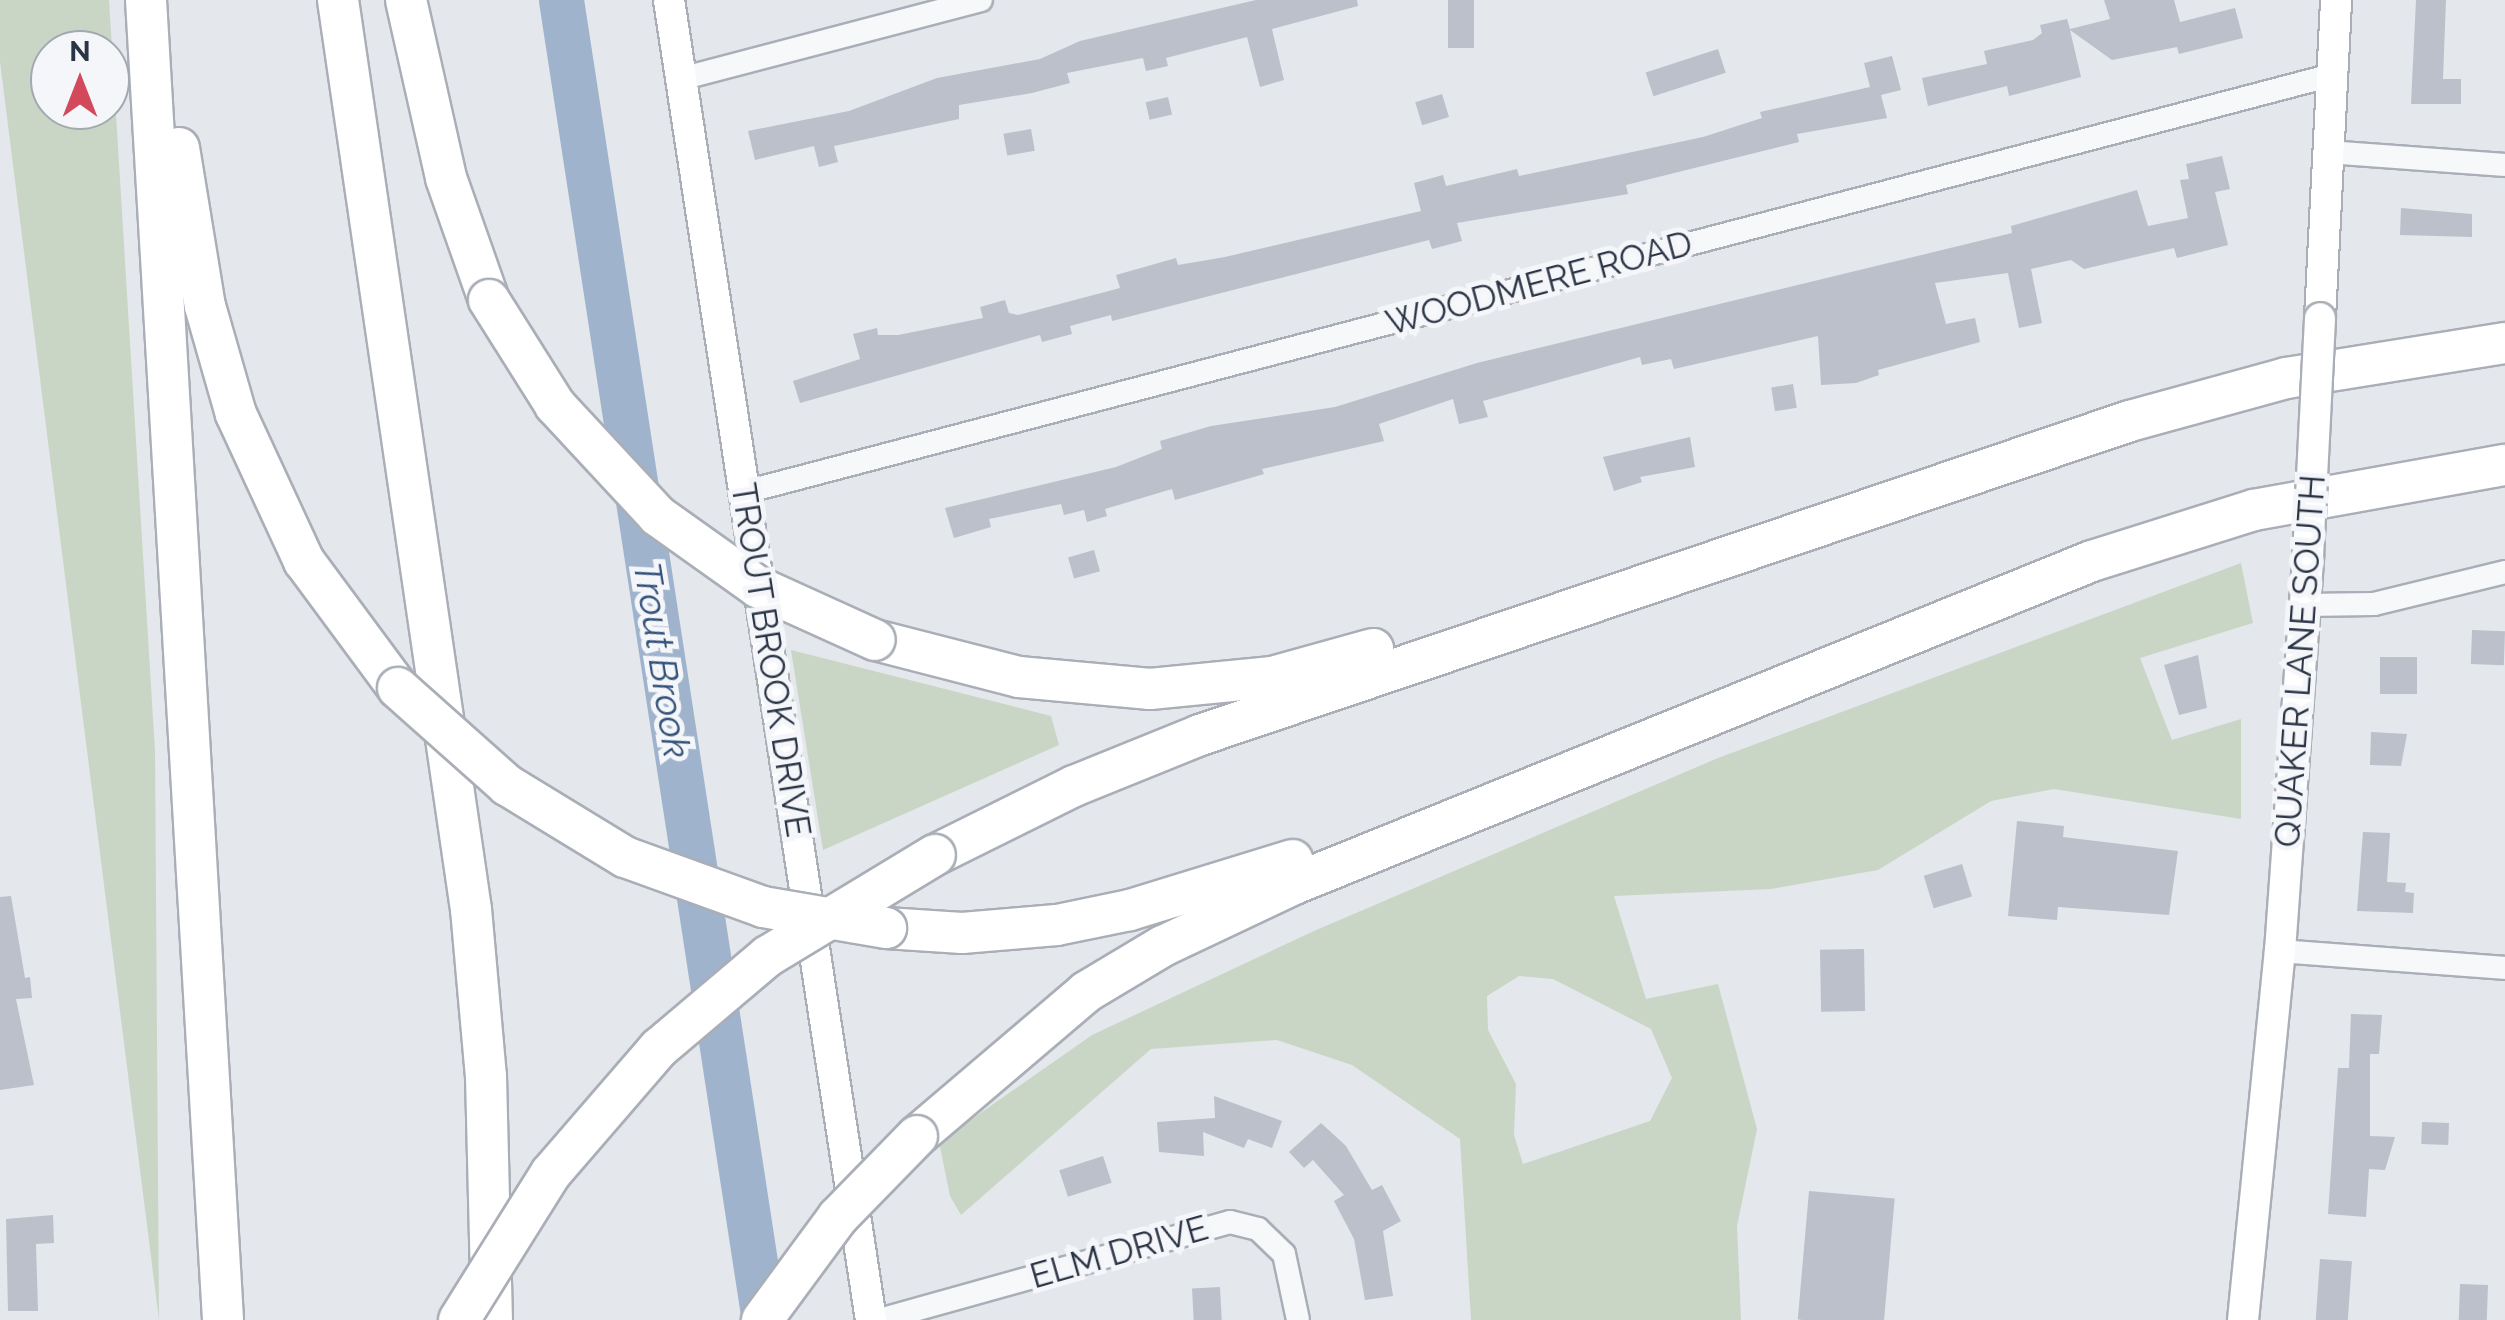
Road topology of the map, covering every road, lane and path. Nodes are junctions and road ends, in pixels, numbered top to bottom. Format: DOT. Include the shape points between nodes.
graph roads {
  1 [pos="146,0"];
  2 [pos="164,0"];
  3 [pos="338,0"];
  4 [pos="406,0"];
  5 [pos="669,0"];
  6 [pos="981,0"];
  7 [pos="2336,0"];
  8 [pos="2332,75"];
  9 [pos="680,78"];
  10 [pos="2328,152"];
  11 [pos="2505,165"];
  12 [pos="2505,343"];
  13 [pos="2505,465"];
  14 [pos="745,492"];
  15 [pos="2505,572"];
  16 [pos="2305,606"];
  17 [pos="1558,613"];
  18 [pos="1470,811"];
  19 [pos="2280,951"];
  20 [pos="2505,968"];
  21 [pos="223,1320"];
  22 [pos="459,1320"];
  23 [pos="492,1320"];
  24 [pos="762,1320"];
  25 [pos="870,1320"];
  26 [pos="879,1320"];
  27 [pos="1298,1320"];
  28 [pos="2243,1320"];
  1 -- 21 [label="highway"];
  2 -- 18 [label="highway, bridge" via="196,259 230,398 304,561 398,688 506,785 625,857 762,907 886,928 1006,930 1103,916"];
  3 -- 23 [label="highway" via="471,909 486,1076"];
  4 -- 17 [label="highway, bridge" via="446,178 489,300 555,405 658,516 758,586 875,640 1018,677 1176,688 1272,677 1441,630"];
  5 -- 9 [label="main road, TROUT BROOK DRIVE"];
  6 -- 9 [label="street"];
  7 -- 8 [label="main road, QUAKER LANE SOUTH"];
  8 -- 10 [label="main road, QUAKER LANE SOUTH"];
  8 -- 14 [label="street, WOODMERE ROAD"];
  9 -- 14 [label="main road, TROUT BROOK DRIVE"];
  10 -- 11 [label="street"];
  10 -- 16 [label="main road, QUAKER LANE SOUTH, bridge"];
  12 -- 17 [label="highway" via="2358,364 2188,403"];
  13 -- 18 [label="highway" via="2304,498 2124,550 1938,618"];
  14 -- 25 [label="main road, TROUT BROOK DRIVE"];
  15 -- 16 [label="street" via="2374,604"];
  16 -- 19 [label="main road, QUAKER LANE SOUTH"];
  17 -- 22 [label="highway, bridge" via="1134,760 935,854 768,956 658,1048 550,1172"];
  18 -- 24 [label="highway, bridge" via="1263,897 1110,977 916,1136 838,1216"];
  19 -- 20 [label="street"];
  19 -- 28 [label="main road, QUAKER LANE SOUTH"];
  26 -- 27 [label="street, ELM DRIVE" via="1230,1222 1258,1229 1284,1254"];
}
